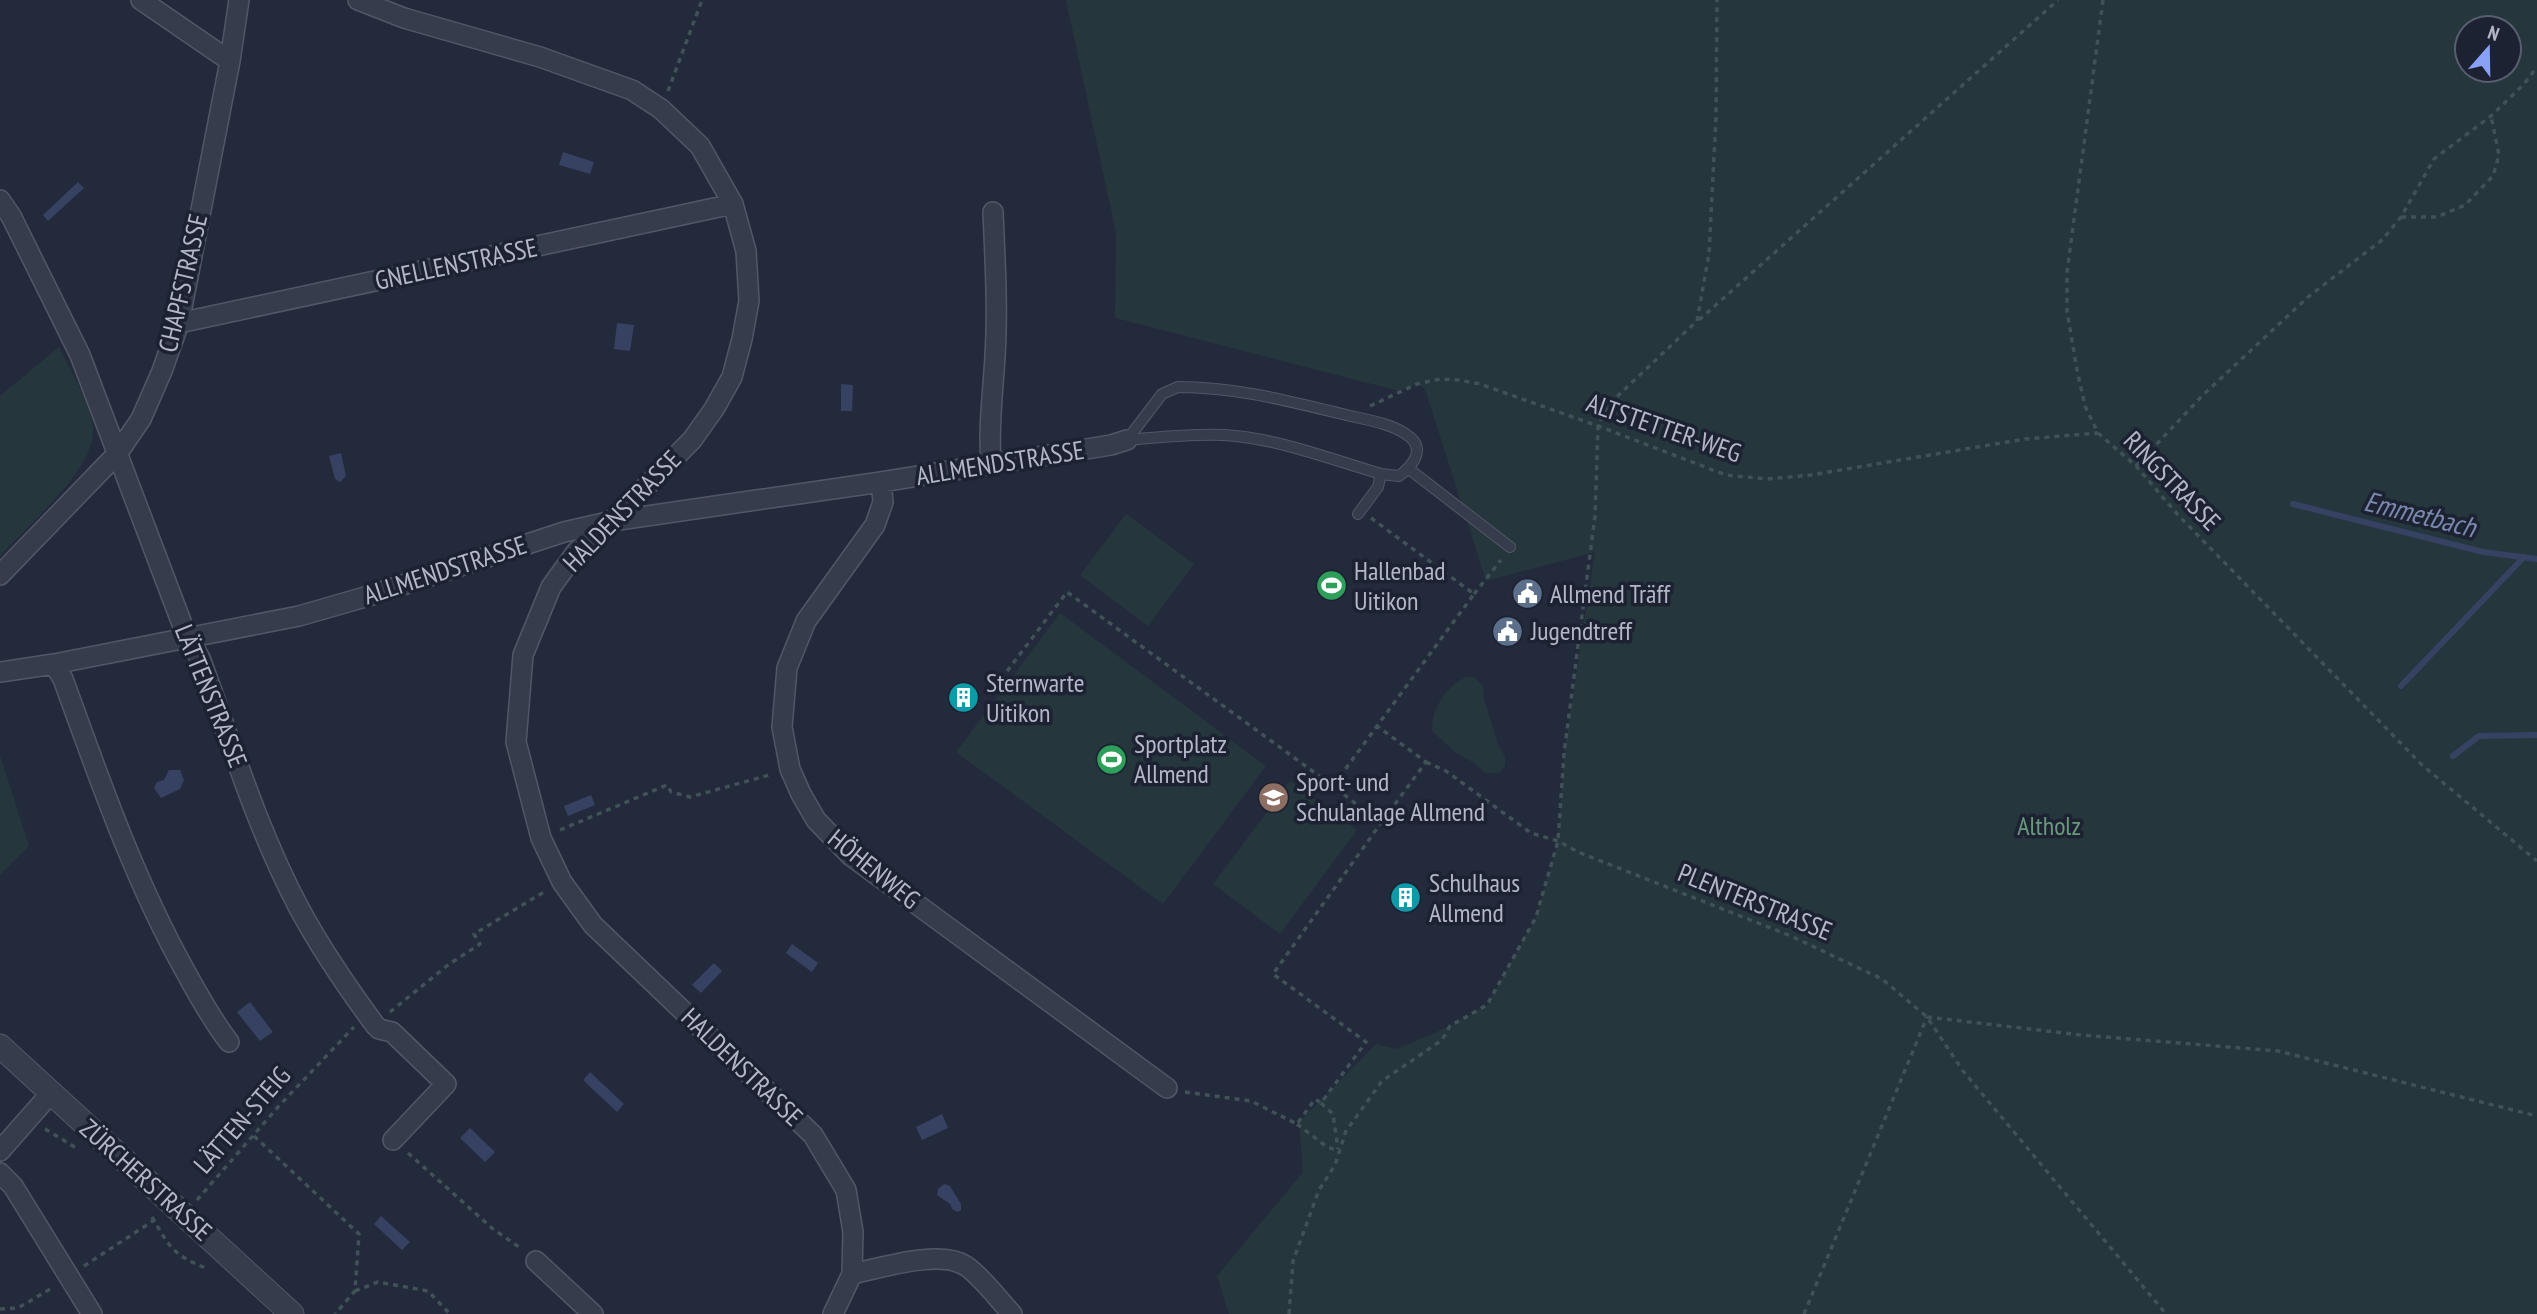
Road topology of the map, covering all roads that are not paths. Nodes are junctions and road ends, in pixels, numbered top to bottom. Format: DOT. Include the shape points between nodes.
graph roads {
  1 [pos="141,0"];
  2 [pos="239,0"];
  3 [pos="358,0"];
  4 [pos="230,61"];
  5 [pos="0,200"];
  6 [pos="733,204"];
  7 [pos="993,212"];
  8 [pos="179,323"];
  9 [pos="1127,440"];
  10 [pos="117,454"];
  11 [pos="991,463"];
  12 [pos="1409,469"];
  13 [pos="1381,474"];
  14 [pos="881,482"];
  15 [pos="1360,513"];
  16 [pos="612,521"];
  17 [pos="1510,547"];
  18 [pos="0,575"];
  19 [pos="187,637"];
  20 [pos="54,664"];
  21 [pos="0,672"];
  22 [pos="229,1042"];
  23 [pos="0,1046"];
  24 [pos="1167,1088"];
  25 [pos="51,1093"];
  26 [pos="393,1140"];
  27 [pos="0,1151"];
  28 [pos="0,1173"];
  29 [pos="536,1261"];
  30 [pos="852,1274"];
  31 [pos="92,1314"];
  32 [pos="292,1314"];
  33 [pos="593,1314"];
  34 [pos="833,1314"];
  35 [pos="1012,1314"];
  1 -- 4 [label="street"];
  2 -- 4 [label="street, CHAPFSTRASSE"];
  3 -- 6 [label="street, HALDENSTRASSE" via="632,90 661,109 700,146"];
  4 -- 8 [label="street, CHAPFSTRASSE"];
  5 -- 10 [label="street, LÄTTENSTRASSE" via="80,355"];
  6 -- 8 [label="street, GNELLENSTRASSE"];
  6 -- 16 [label="street, HALDENSTRASSE" via="746,251 749,301 732,377 692,440"];
  7 -- 11 [label="street" via="996,281"];
  8 -- 10 [label="street, CHAPFSTRASSE" via="141,419"];
  9 -- 11 [label="street, ALLMENDSTRASSE"];
  9 -- 12 [label="lane" via="1162,394 1178,387 1245,391 1394,429 1411,439 1417,450"];
  9 -- 13 [label="lane" via="1226,435"];
  10 -- 18 [label="street, CHAPFSTRASSE"];
  10 -- 19 [label="street, LÄTTENSTRASSE"];
  11 -- 14 [label="street, ALLMENDSTRASSE"];
  12 -- 13 [label="lane" via="1399,477"];
  12 -- 17 [label="lane"];
  13 -- 15 [label="lane" via="1378,487"];
  14 -- 16 [label="street, ALLMENDSTRASSE"];
  14 -- 24 [label="street, HÖHENWEG" via="883,502 875,525 806,621 787,668 782,727 790,769 801,794 816,820 851,856"];
  16 -- 19 [label="street, ALLMENDSTRASSE" via="299,616"];
  16 -- 30 [label="street, HALDENSTRASSE" via="577,551 551,587 523,654 516,742 541,838 562,882 593,925 813,1135 846,1190 853,1232"];
  19 -- 20 [label="street, ALLMENDSTRASSE"];
  19 -- 26 [label="street, LÄTTENSTRASSE" via="200,658 266,836 298,907 331,964 379,1029 392,1032 446,1084"];
  20 -- 21 [label="street, ALLMENDSTRASSE"];
  20 -- 22 [label="street" via="158,922"];
  23 -- 25 [label="street, ZÜRCHERSTRASSE"];
  25 -- 27 [label="street"];
  25 -- 32 [label="street, ZÜRCHERSTRASSE"];
  28 -- 31 [label="street" via="13,1186"];
  29 -- 33 [label="street"];
  30 -- 34 [label="street, HALDENSTRASSE"];
  30 -- 35 [label="street" via="936,1258 952,1261 966,1266"];
}
